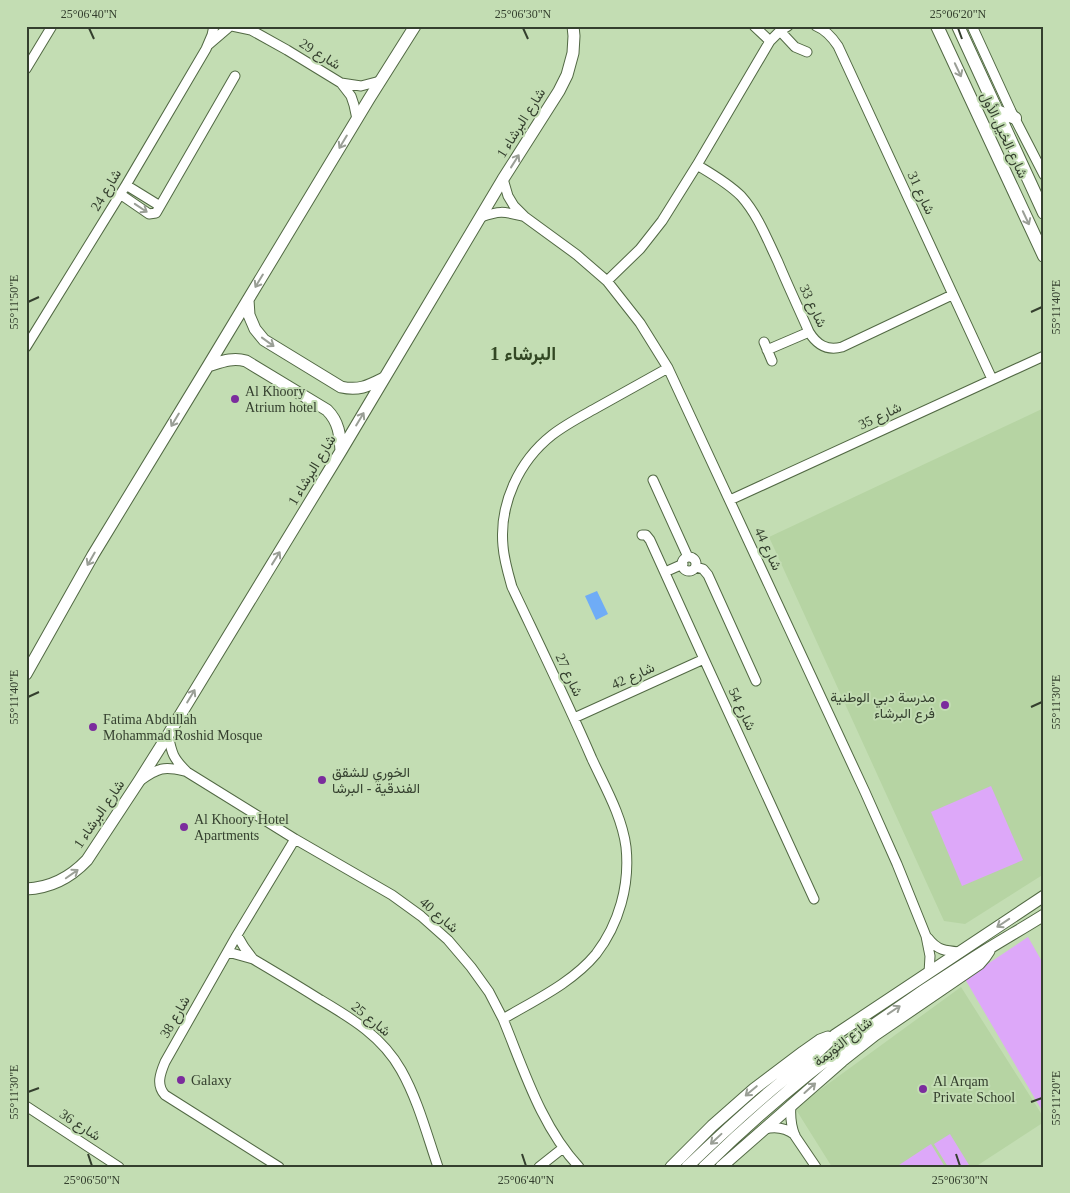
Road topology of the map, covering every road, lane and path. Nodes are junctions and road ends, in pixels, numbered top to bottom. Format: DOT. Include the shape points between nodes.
graph roads {
  1 [pos="52,26"];
  2 [pos="214,26"];
  3 [pos="229,26"];
  4 [pos="251,26"];
  5 [pos="415,26"];
  6 [pos="573,26"];
  7 [pos="754,26"];
  8 [pos="788,26"];
  9 [pos="816,26"];
  10 [pos="937,26"];
  11 [pos="958,26"];
  12 [pos="972,26"];
  13 [pos="780,31"];
  14 [pos="259,35"];
  15 [pos="770,41"];
  16 [pos="208,45"];
  17 [pos="807,52"];
  18 [pos="26,69"];
  19 [pos="235,76"];
  20 [pos="380,81"];
  21 [pos="341,83"];
  22 [pos="997,110"];
  23 [pos="1015,118"];
  24 [pos="357,119"];
  25 [pos="697,165"];
  26 [pos="1044,175"];
  27 [pos="503,179"];
  28 [pos="126,185"];
  29 [pos="120,194"];
  30 [pos="160,206"];
  31 [pos="1044,213"];
  32 [pos="480,217"];
  33 [pos="524,217"];
  34 [pos="1044,256"];
  35 [pos="607,282"];
  36 [pos="952,295"];
  37 [pos="248,300"];
  38 [pos="809,332"];
  39 [pos="26,347"];
  40 [pos="1043,356"];
  41 [pos="772,361"];
  42 [pos="208,366"];
  43 [pos="668,368"];
  44 [pos="385,377"];
  45 [pos="992,379"];
  46 [pos="341,451"];
  47 [pos="653,480"];
  48 [pos="730,500"];
  49 [pos="642,535"];
  50 [pos="685,563"];
  51 [pos="666,574"];
  52 [pos="704,659"];
  53 [pos="31,660"];
  54 [pos="26,674"];
  55 [pos="756,681"];
  56 [pos="574,718"];
  57 [pos="168,735"];
  58 [pos="187,772"];
  59 [pos="139,781"];
  60 [pos="295,838"];
  61 [pos="26,889"];
  62 [pos="1044,896"];
  63 [pos="814,899"];
  64 [pos="1044,915"];
  65 [pos="237,935"];
  66 [pos="926,936"];
  67 [pos="989,949"];
  68 [pos="228,952"];
  69 [pos="961,952"];
  70 [pos="253,959"];
  71 [pos="929,973"];
  72 [pos="503,1019"];
  73 [pos="835,1035"];
  74 [pos="769,1100"];
  75 [pos="791,1105"];
  76 [pos="26,1106"];
  77 [pos="763,1129"];
  78 [pos="795,1136"];
  79 [pos="563,1148"];
  80 [pos="119,1167"];
  81 [pos="279,1167"];
  82 [pos="438,1167"];
  83 [pos="540,1167"];
  84 [pos="579,1167"];
  85 [pos="671,1167"];
  86 [pos="687,1167"];
  87 [pos="704,1167"];
  88 [pos="720,1167"];
  89 [pos="816,1167"];
  1 -- 18 [label="street"];
  2 -- 16 [label="street, شارع 24"];
  3 -- 14 [label="street, شارع 29"];
  3 -- 16 [label="street, شارع 24"];
  4 -- 14 [label="street, شارع 29"];
  5 -- 20 [label="street"];
  27 -- 6 [label="street, شارع البرشاء 1, one-way" via="564,83 573,53"];
  7 -- 15 [label="street"];
  8 -- 13 [label="street"];
  9 -- 36 [label="street, شارع 31" via="827,32 838,46"];
  10 -- 34 [label="main road, شارع الخيل الأول, one-way"];
  11 -- 22 [label="main road, شارع الخيل الأول"];
  12 -- 23 [label="street"];
  13 -- 15 [label="street"];
  13 -- 17 [label="street" via="794,47"];
  14 -- 21 [label="street, شارع 29"];
  15 -- 25 [label="street"];
  16 -- 28 [label="street, شارع 24"];
  19 -- 30 [label="street"];
  20 -- 21 [label="street, شارع 29" via="361,86"];
  20 -- 24 [label="street"];
  21 -- 24 [label="street, شارع 29" via="351,96"];
  22 -- 23 [label="main road"];
  22 -- 31 [label="main road, شارع الخيل الأول"];
  23 -- 26 [label="street"];
  24 -- 37 [label="street, one-way"];
  25 -- 35 [label="street" via="655,231"];
  25 -- 38 [label="street, شارع 33" via="730,186 754,212"];
  27 -- 32 [label="street, شارع البرشاء 1"];
  27 -- 33 [label="street, شارع 44" via="511,203"];
  28 -- 29 [label="street, شارع 24"];
  28 -- 30 [label="street"];
  29 -- 30 [label="street, one-way" via="149,214 156,213"];
  29 -- 39 [label="street, شارع 24"];
  32 -- 33 [label="street, شارع 44" via="501,212"];
  32 -- 44 [label="street, شارع البرشاء 1"];
  33 -- 35 [label="street, شارع 44"];
  35 -- 43 [label="street, شارع 44" via="640,323"];
  36 -- 38 [label="street, شارع 33" via="842,347 823,346"];
  36 -- 45 [label="street, شارع 31"];
  37 -- 42 [label="street"];
  37 -- 44 [label="street, one-way" via="249,315 264,340 341,387 358,389"];
  38 -- 41 [label="street" via="766,346"];
  40 -- 45 [label="street, شارع 35"];
  42 -- 46 [label="street" via="235,359 246,361 326,410 336,421"];
  42 -- 53 [label="street, one-way"];
  43 -- 48 [label="street, شارع 44"];
  43 -- 56 [label="street, شارع 27" via="552,434 524,465 506,504 502,546 512,587"];
  46 -- 44 [label="street, شارع البرشاء 1, one-way"];
  45 -- 48 [label="street, شارع 35"];
  57 -- 46 [label="street, شارع البرشاء 1, one-way"];
  47 -- 50 [label="street"];
  48 -- 66 [label="street, شارع 44" via="865,792"];
  49 -- 51 [label="street, شارع 54" via="649,538"];
  50 -- 51 [label="street"];
  50 -- 55 [label="street" via="691,571 696,567 708,575"];
  51 -- 52 [label="street, شارع 54"];
  52 -- 56 [label="street, شارع 42"];
  52 -- 63 [label="street, شارع 54"];
  53 -- 54 [label="street"];
  56 -- 72 [label="street, شارع 27" via="622,827 627,867 623,896 615,922 586,965 561,985"];
  57 -- 58 [label="street, شارع 40" via="173,756"];
  57 -- 59 [label="street, شارع البرشاء 1"];
  58 -- 59 [label="street, شارع 40" via="161,768"];
  58 -- 60 [label="street, شارع 40"];
  61 -- 59 [label="street, شارع البرشاء 1, one-way" via="58,882 78,869"];
  60 -- 65 [label="street, شارع 38"];
  60 -- 72 [label="street, شارع 40" via="392,895 435,928 471,967"];
  62 -- 69 [label="street, شارع الثويمة, one-way"];
  64 -- 67 [label="street, شارع الثويمة"];
  65 -- 68 [label="street, شارع 38"];
  65 -- 70 [label="street, شارع 25"];
  66 -- 69 [label="street" via="940,949"];
  66 -- 71 [label="street, شارع 44"];
  74 -- 67 [label="street, شارع الثويمة, one-way" via="913,998"];
  75 -- 67 [label="street, شارع الثويمة, one-way" via="858,1048 979,964"];
  68 -- 70 [label="street, شارع 25"];
  68 -- 81 [label="street, شارع 38" via="165,1062 159,1083 169,1098"];
  69 -- 71 [label="street, شارع الثويمة"];
  70 -- 82 [label="street, شارع 25" via="354,1020 382,1044 408,1082"];
  71 -- 73 [label="street, شارع الثويمة"];
  72 -- 79 [label="street, شارع 40" via="543,1116"];
  73 -- 74 [label="street, شارع الثويمة"];
  73 -- 85 [label="street, شارع الثويمة, one-way" via="815,1043 754,1089"];
  74 -- 86 [label="street, one-way" via="718,1136"];
  74 -- 87 [label="street"];
  75 -- 77 [label="street, شارع الثويمة"];
  75 -- 78 [label="street"];
  76 -- 80 [label="street, شارع 36"];
  77 -- 78 [label="street" via="780,1128"];
  77 -- 88 [label="street, شارع الثويمة"];
  78 -- 89 [label="street"];
  79 -- 83 [label="street"];
  79 -- 84 [label="street, شارع 40"];
}
